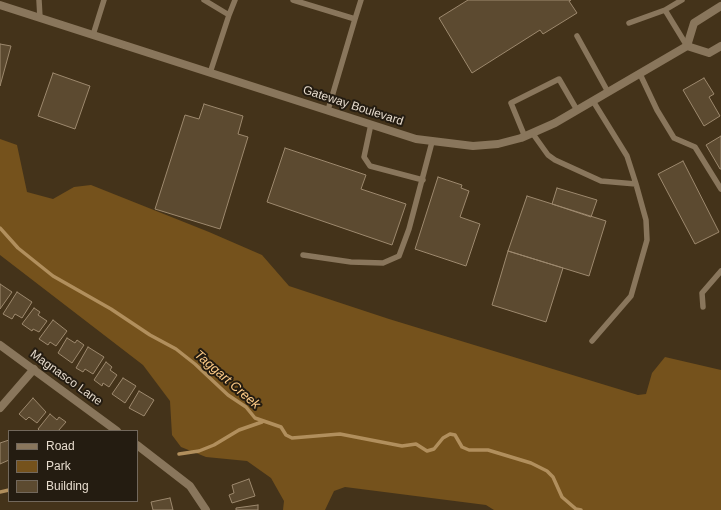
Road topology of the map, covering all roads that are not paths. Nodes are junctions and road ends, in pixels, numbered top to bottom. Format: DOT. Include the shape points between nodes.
graph roads {
  1 [pos="39,0"];
  2 [pos="104,0"];
  3 [pos="204,0"];
  4 [pos="235,0"];
  5 [pos="293,0"];
  6 [pos="361,0"];
  7 [pos="682,0"];
  8 [pos="0,5"];
  9 [pos="721,6"];
  10 [pos="665,10"];
  11 [pos="229,15"];
  12 [pos="40,18"];
  13 [pos="355,18"];
  14 [pos="629,23"];
  15 [pos="93,35"];
  16 [pos="577,36"];
  17 [pos="687,46"];
  18 [pos="721,46"];
  19 [pos="210,73"];
  20 [pos="640,74"];
  21 [pos="608,92"];
  22 [pos="593,101"];
  23 [pos="328,110"];
  24 [pos="577,110"];
  25 [pos="371,124"];
  26 [pos="529,135"];
  27 [pos="432,142"];
  28 [pos="422,180"];
  29 [pos="636,184"];
  30 [pos="721,189"];
  31 [pos="303,255"];
  32 [pos="721,271"];
  33 [pos="703,307"];
  34 [pos="592,341"];
  35 [pos="0,345"];
  36 [pos="34,369"];
  37 [pos="0,408"];
  38 [pos="116,430"];
  39 [pos="138,447"];
  40 [pos="206,510"];
  1 -- 12 [label="lane"];
  2 -- 15 [label="lane"];
  3 -- 11 [label="lane"];
  4 -- 11 [label="lane"];
  5 -- 13 [label="lane"];
  6 -- 13 [label="lane"];
  7 -- 10 [label="lane"];
  8 -- 12 [label="street, Gateway Boulevard"];
  9 -- 17 [label="street" via="694,23"];
  10 -- 14 [label="lane"];
  10 -- 17 [label="lane"];
  11 -- 19 [label="lane"];
  12 -- 15 [label="street, Gateway Boulevard"];
  13 -- 23 [label="lane"];
  15 -- 19 [label="street, Gateway Boulevard"];
  16 -- 21 [label="lane"];
  17 -- 18 [label="street" via="709,53"];
  17 -- 20 [label="street, Gateway Boulevard"];
  19 -- 23 [label="street, Gateway Boulevard"];
  20 -- 21 [label="street, Gateway Boulevard"];
  20 -- 30 [label="lane" via="674,138 695,147"];
  21 -- 22 [label="street, Gateway Boulevard"];
  22 -- 24 [label="street, Gateway Boulevard"];
  22 -- 29 [label="lane" via="626,156"];
  23 -- 25 [label="street, Gateway Boulevard"];
  24 -- 26 [label="street, Gateway Boulevard"];
  24 -- 26 [label="lane" via="559,79 512,103"];
  25 -- 27 [label="street, Gateway Boulevard"];
  25 -- 28 [label="lane" via="364,157 370,166"];
  26 -- 27 [label="street, Gateway Boulevard" via="498,144 473,146"];
  26 -- 29 [label="lane" via="555,160 601,181"];
  27 -- 28 [label="lane"];
  28 -- 31 [label="lane" via="399,256 383,263 351,262"];
  29 -- 34 [label="lane" via="646,220 647,240 631,296"];
  32 -- 33 [label="lane" via="702,293"];
  35 -- 36 [label="street, Magnasco Lane"];
  36 -- 37 [label="street"];
  36 -- 38 [label="street, Magnasco Lane"];
  39 -- 40 [label="street" via="190,486"];
}
